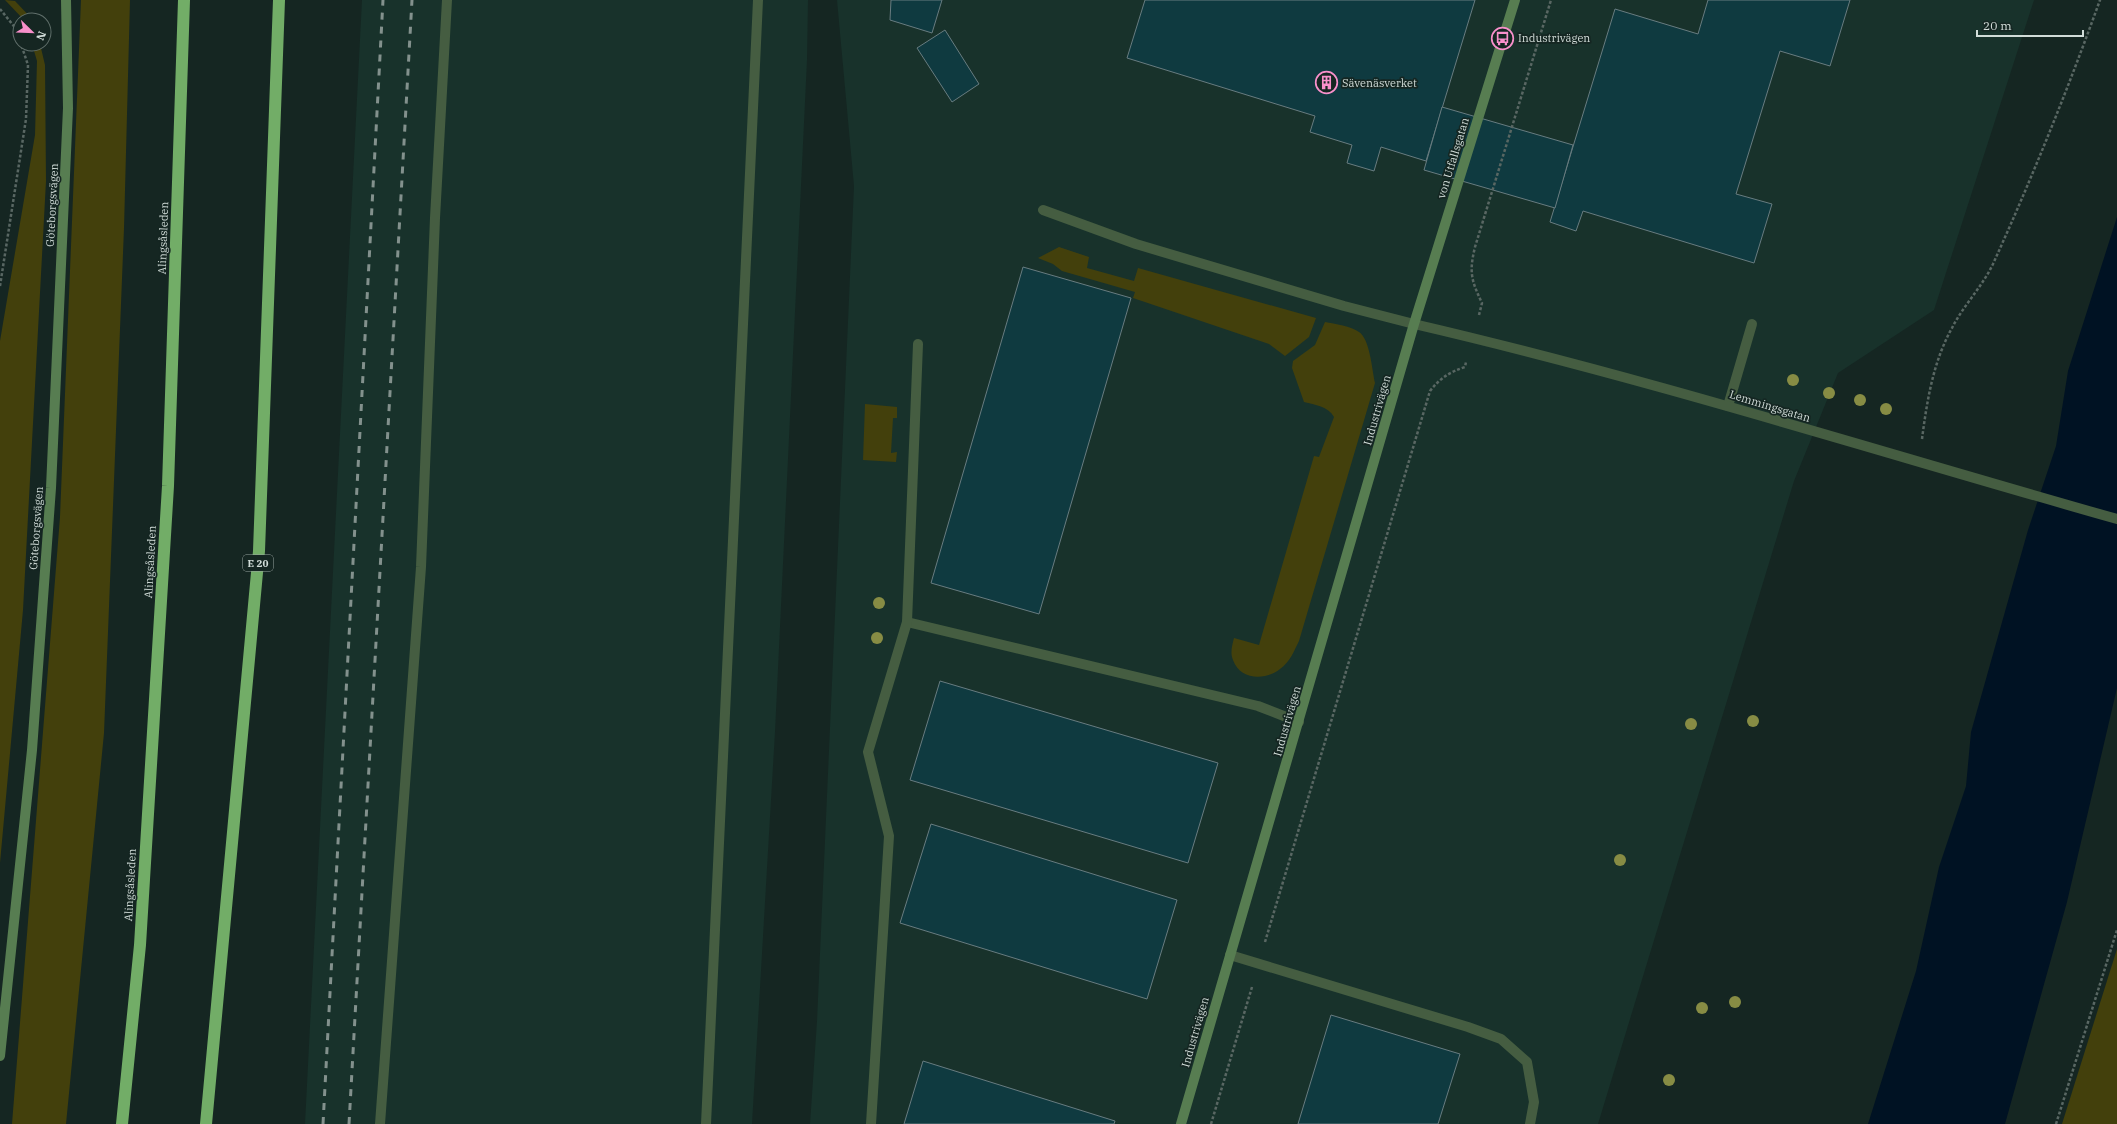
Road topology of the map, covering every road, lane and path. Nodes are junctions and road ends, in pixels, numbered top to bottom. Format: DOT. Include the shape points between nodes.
graph roads {
  1 [pos="66,0"];
  2 [pos="184,0"];
  3 [pos="279,0"];
  4 [pos="447,0"];
  5 [pos="758,0"];
  6 [pos="1515,0"];
  7 [pos="1551,0"];
  8 [pos="2100,0"];
  9 [pos="0,9"];
  10 [pos="12,24"];
  11 [pos="24,52"];
  12 [pos="1043,210"];
  13 [pos="0,286"];
  14 [pos="1414,324"];
  15 [pos="1752,324"];
  16 [pos="1472,338"];
  17 [pos="918,344"];
  18 [pos="1728,406"];
  19 [pos="1919,463"];
  20 [pos="2117,519"];
  21 [pos="907,622"];
  22 [pos="1299,722"];
  23 [pos="2117,930"];
  24 [pos="1230,955"];
  25 [pos="1259,963"];
  26 [pos="0,1056"];
  27 [pos="122,1124"];
  28 [pos="206,1124"];
  29 [pos="380,1124"];
  30 [pos="706,1124"];
  31 [pos="871,1124"];
  32 [pos="1181,1124"];
  33 [pos="1211,1124"];
  34 [pos="1530,1124"];
  35 [pos="2056,1124"];
  1 -- 26 [label="street, Göteborgsvägen" via="68,108 51,488 32,750"];
  2 -- 27 [label="highway, Alingsåsleden" via="168,486 140,945"];
  3 -- 28 [label="highway, E 20" via="259,551"];
  4 -- 29 [label="street" via="435,218 422,567"];
  5 -- 30 [label="street"];
  6 -- 14 [label="street, von Utfallsgatan"];
  7 -- 16 [label="path" via="1470,268 1482,304"];
  8 -- 19 [label="path" via="2075,70 1992,266 1952,328 1937,360 1927,401"];
  9 -- 10 [label="path"];
  11 -- 13 [label="path" via="28,66 26,119"];
  12 -- 14 [label="street, Lemmingsgatan" via="1136,244 1344,306"];
  14 -- 16 [label="street, Lemmingsgatan"];
  14 -- 22 [label="street, Industrivägen"];
  15 -- 18 [label="street"];
  16 -- 18 [label="street, Lemmingsgatan"];
  16 -- 25 [label="path" via="1464,367 1438,380 1430,391"];
  17 -- 21 [label="street"];
  18 -- 19 [label="street, Lemmingsgatan"];
  19 -- 20 [label="street, Lemmingsgatan"];
  21 -- 22 [label="street" via="1258,706"];
  21 -- 31 [label="street" via="868,752 889,836"];
  22 -- 24 [label="street, Industrivägen"];
  23 -- 35 [label="path"];
  24 -- 25 [label="street"];
  24 -- 32 [label="street, Industrivägen"];
  25 -- 33 [label="path"];
  25 -- 34 [label="street" via="1502,1039 1527,1062 1534,1102"];
}
